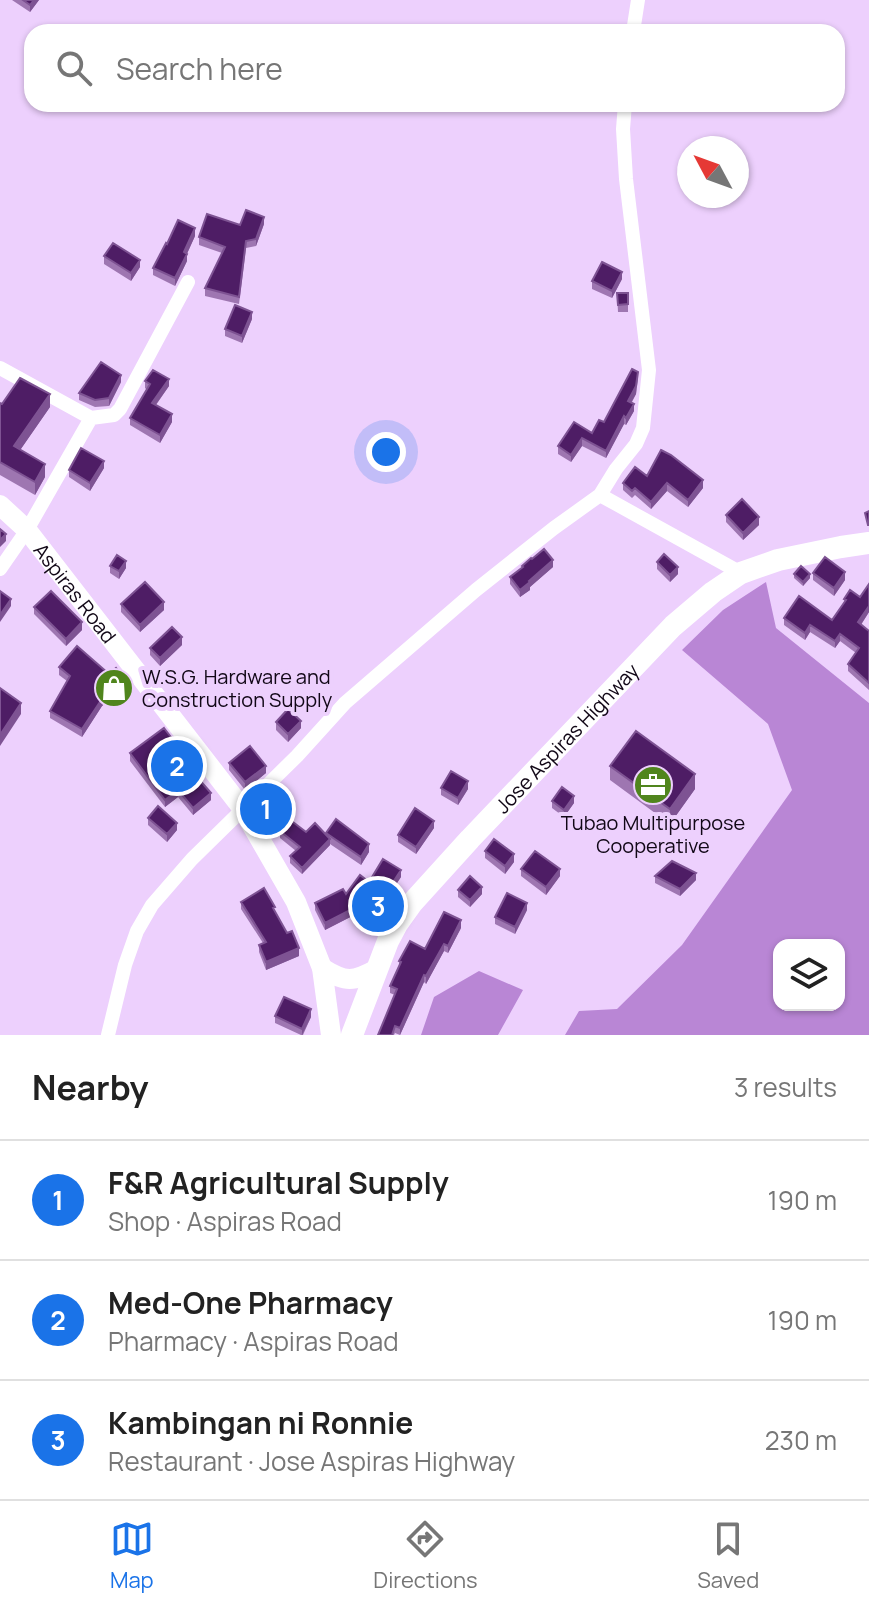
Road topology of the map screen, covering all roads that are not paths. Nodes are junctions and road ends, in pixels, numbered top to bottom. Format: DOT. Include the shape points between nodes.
graph roads {
  1 [pos="638,0"];
  2 [pos="634,24"];
  3 [pos="624,112"];
  4 [pos="188,282"];
  5 [pos="0,368"];
  6 [pos="91,418"];
  7 [pos="600,495"];
  8 [pos="0,505"];
  9 [pos="27,530"];
  10 [pos="869,543"];
  11 [pos="0,569"];
  12 [pos="741,573"];
  13 [pos="242,808"];
  14 [pos="322,968"];
  15 [pos="377,969"];
  16 [pos="108,1035"];
  17 [pos="331,1035"];
  18 [pos="352,1035"];
  1 -- 2 [label="street"];
  3 -- 7 [label="street" via="626,179 649,370 643,428"];
  4 -- 6 [label="street" via="120,409"];
  5 -- 6 [label="street"];
  6 -- 9 [label="street"];
  7 -- 12 [label="street"];
  7 -- 13 [label="street" via="476,590 366,684"];
  8 -- 9 [label="main road, Aspiras Road"];
  9 -- 11 [label="street"];
  9 -- 13 [label="main road, Aspiras Road"];
  10 -- 12 [label="main road, Jose Aspiras Highway" via="778,560"];
  12 -- 15 [label="main road, Jose Aspiras Highway" via="673,626 442,869 397,924"];
  13 -- 14 [label="main road, Aspiras Road" via="296,902"];
  13 -- 16 [label="street" via="152,905 125,965"];
  14 -- 15 [label="main road" via="351,980"];
  14 -- 17 [label="main road, Aspiras Road"];
  15 -- 18 [label="main road, Jose Aspiras Highway"];
}
